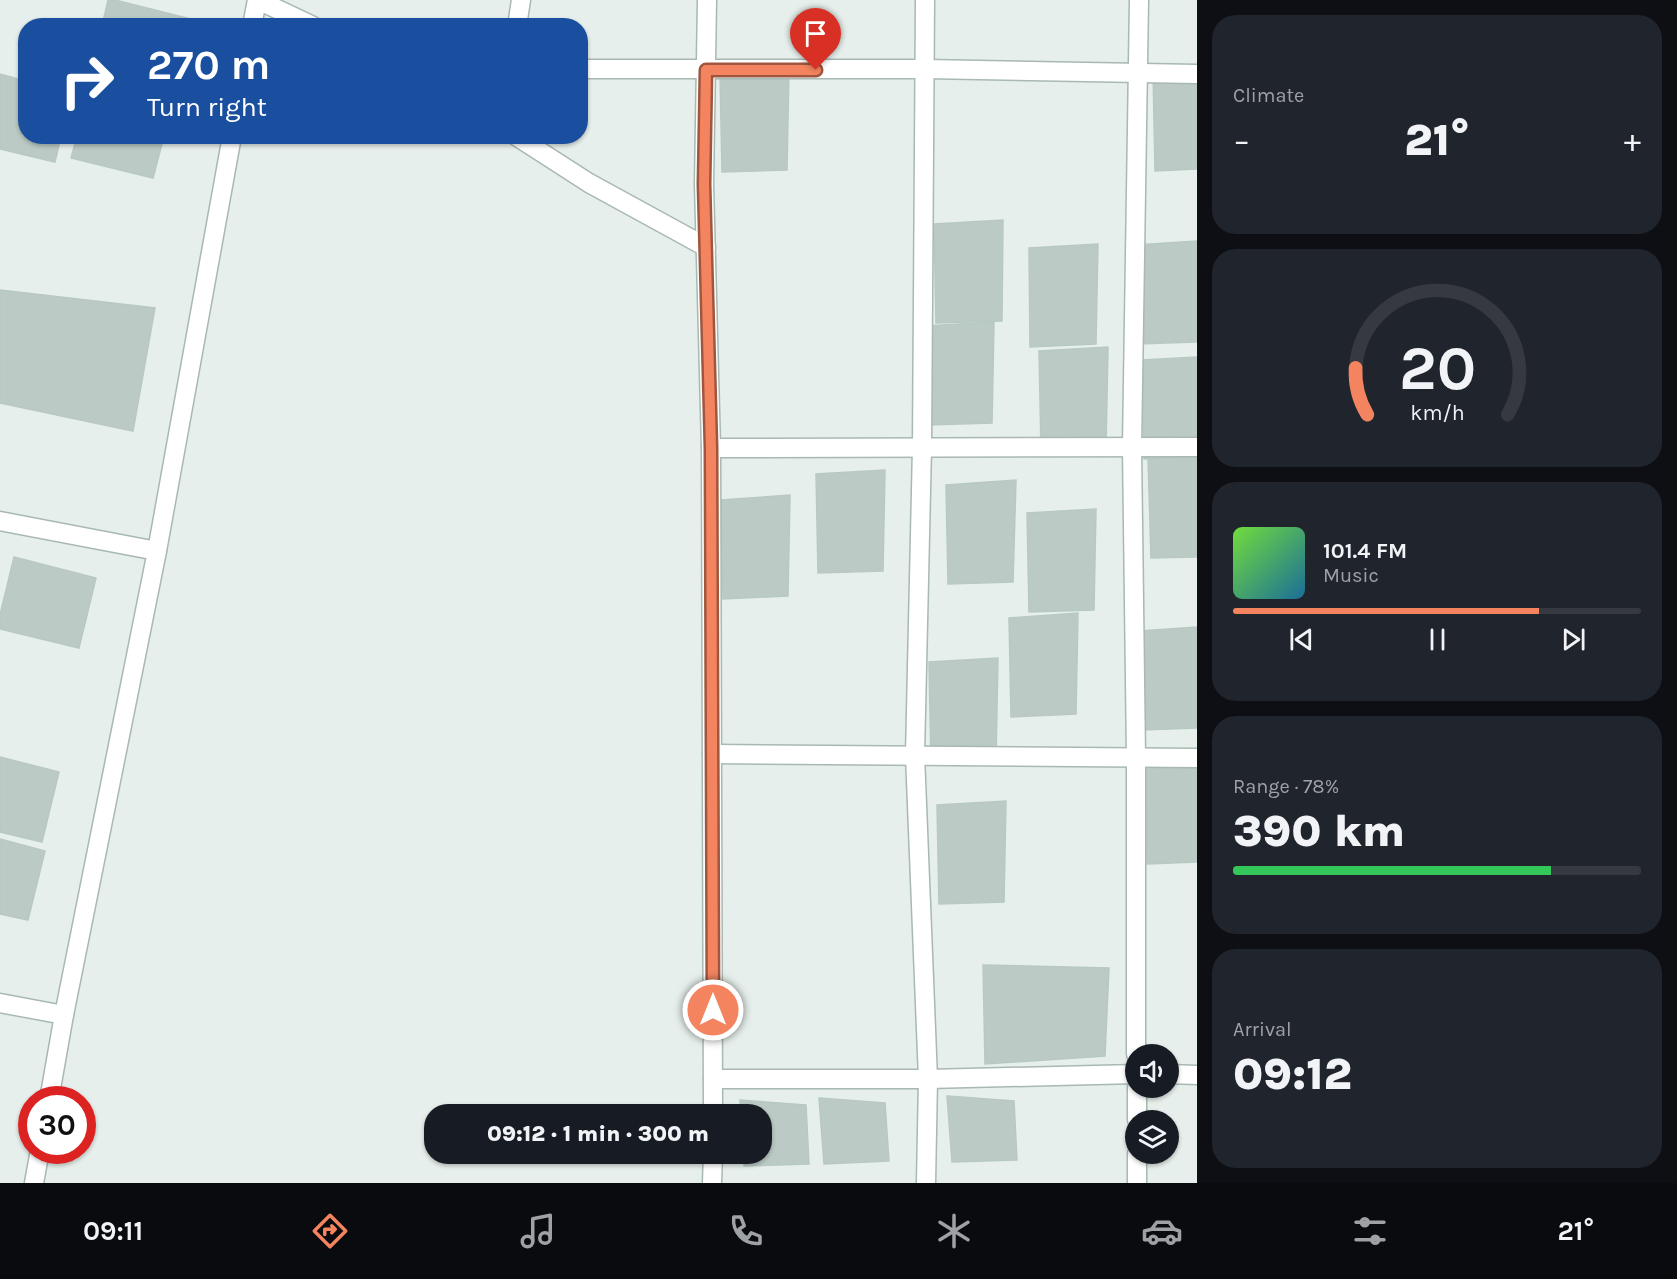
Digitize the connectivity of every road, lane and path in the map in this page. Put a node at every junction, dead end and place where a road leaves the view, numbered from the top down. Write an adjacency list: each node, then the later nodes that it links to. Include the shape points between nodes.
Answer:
1 (257, 0): 7 (street); 8 (street)
2 (303, 0): 9 (street)
3 (521, 0): 10 (street)
4 (706, 0): 13 (street)
5 (925, 0): 12 (street)
6 (1139, 0): 14 (street)
7 (254, 18)
8 (299, 18)
9 (307, 18)
10 (518, 18)
11 (588, 69): 13 (street)
12 (926, 69): 13 (street); 14 (street); 19 (street)
13 (706, 70): 18 (street)
14 (1138, 74): 15 (street); 20 (street)
15 (1197, 74)
16 (231, 144): 24 (street)
17 (528, 144): 18 (street, via 589,183)
18 (706, 247): 22 (street)
19 (922, 447): 20 (street); 22 (street); 26 (street)
20 (1132, 447): 21 (street); 27 (street)
21 (1197, 447)
22 (711, 448): 25 (street)
23 (0, 521): 24 (street)
24 (158, 551): 30 (street)
25 (712, 754): 26 (street); 35 (street)
26 (915, 755): 27 (street); 36 (street)
27 (1136, 757): 28 (street); 31 (street)
28 (1197, 758)
29 (0, 1003): 30 (street)
30 (64, 1015): 37 (street)
31 (1137, 1044)
32 (1125, 1074): 36 (street)
33 (1179, 1074): 34 (street)
34 (1197, 1075)
35 (713, 1079): 36 (street); 38 (street)
36 (928, 1079): 44 (street)
37 (51, 1086)
38 (713, 1104)
39 (37, 1164): 42 (street)
40 (713, 1164): 43 (street)
41 (1137, 1164): 45 (street)
42 (34, 1183)
43 (712, 1183)
44 (926, 1183)
45 (1137, 1183)

